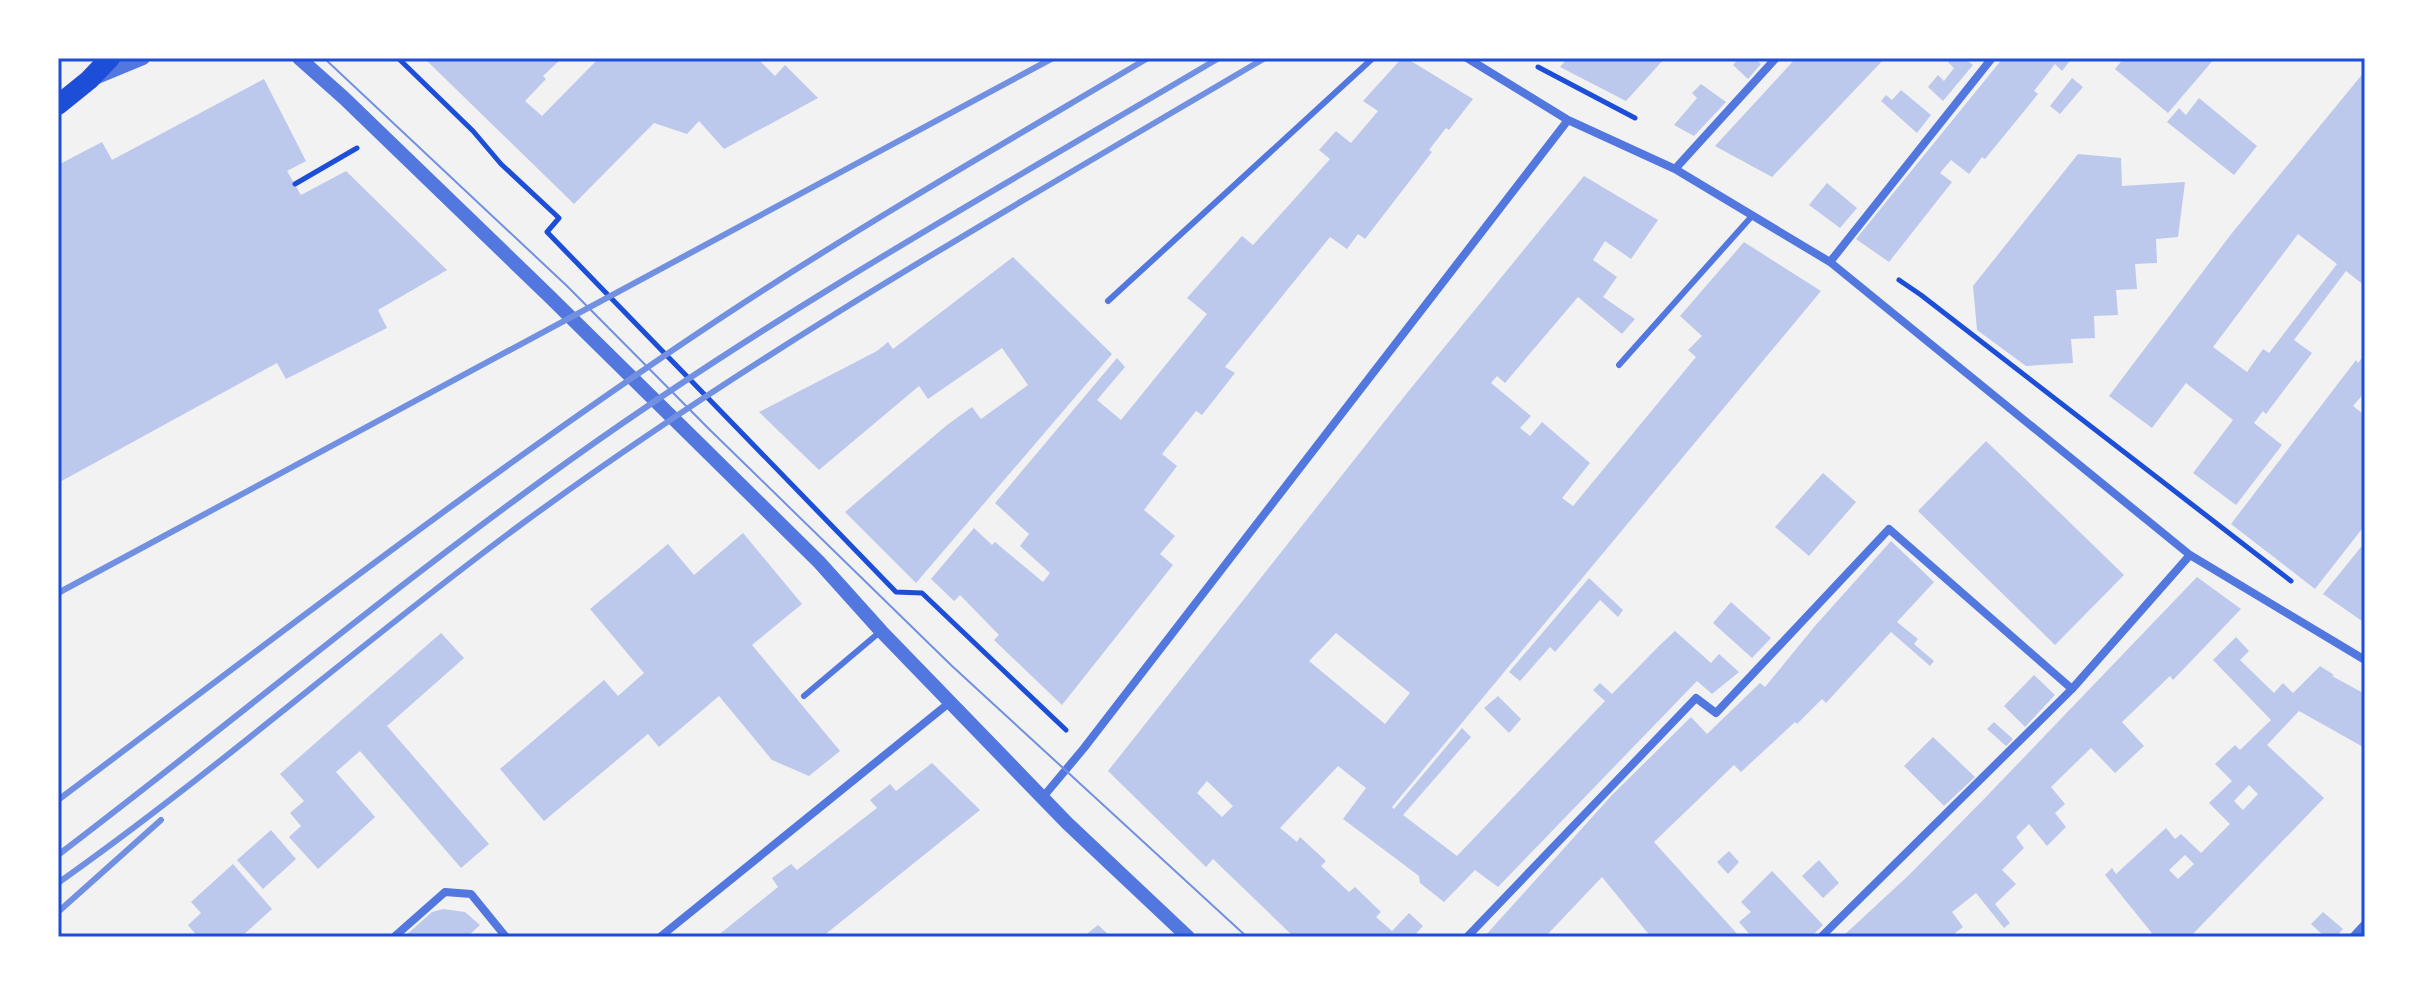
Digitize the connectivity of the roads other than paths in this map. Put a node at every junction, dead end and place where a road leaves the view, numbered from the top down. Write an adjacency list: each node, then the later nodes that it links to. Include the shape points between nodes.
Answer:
1 (110, 58): 8 (main road)
2 (143, 58): 8 (street)
3 (299, 58): 17 (street, via 549,296 819,562)
4 (1373, 58): 14 (lane)
5 (1467, 58): 10 (street)
6 (1776, 58): 11 (street)
7 (1992, 58): 13 (street)
8 (89, 80): 9 (main road)
9 (58, 105)
10 (1568, 120): 11 (street); 22 (street)
11 (1675, 169): 12 (street)
12 (1752, 216): 13 (street); 15 (lane)
13 (1830, 262): 16 (street)
14 (1108, 301)
15 (1619, 365)
16 (2190, 555): 18 (street); 19 (street)
17 (881, 631): 20 (lane); 21 (street)
18 (2365, 660)
19 (2072, 689): 28 (street, via 1889,529 1716,713 1696,698); 29 (street)
20 (804, 696)
21 (949, 703): 22 (street); 26 (street)
22 (1043, 797): 27 (street)
23 (2365, 924): 30 (street)
24 (394, 937): 25 (street, via 445,892 471,894)
25 (506, 937)
26 (660, 937)
27 (1188, 937)
28 (1467, 937)
29 (1821, 937)
30 (2353, 937)

